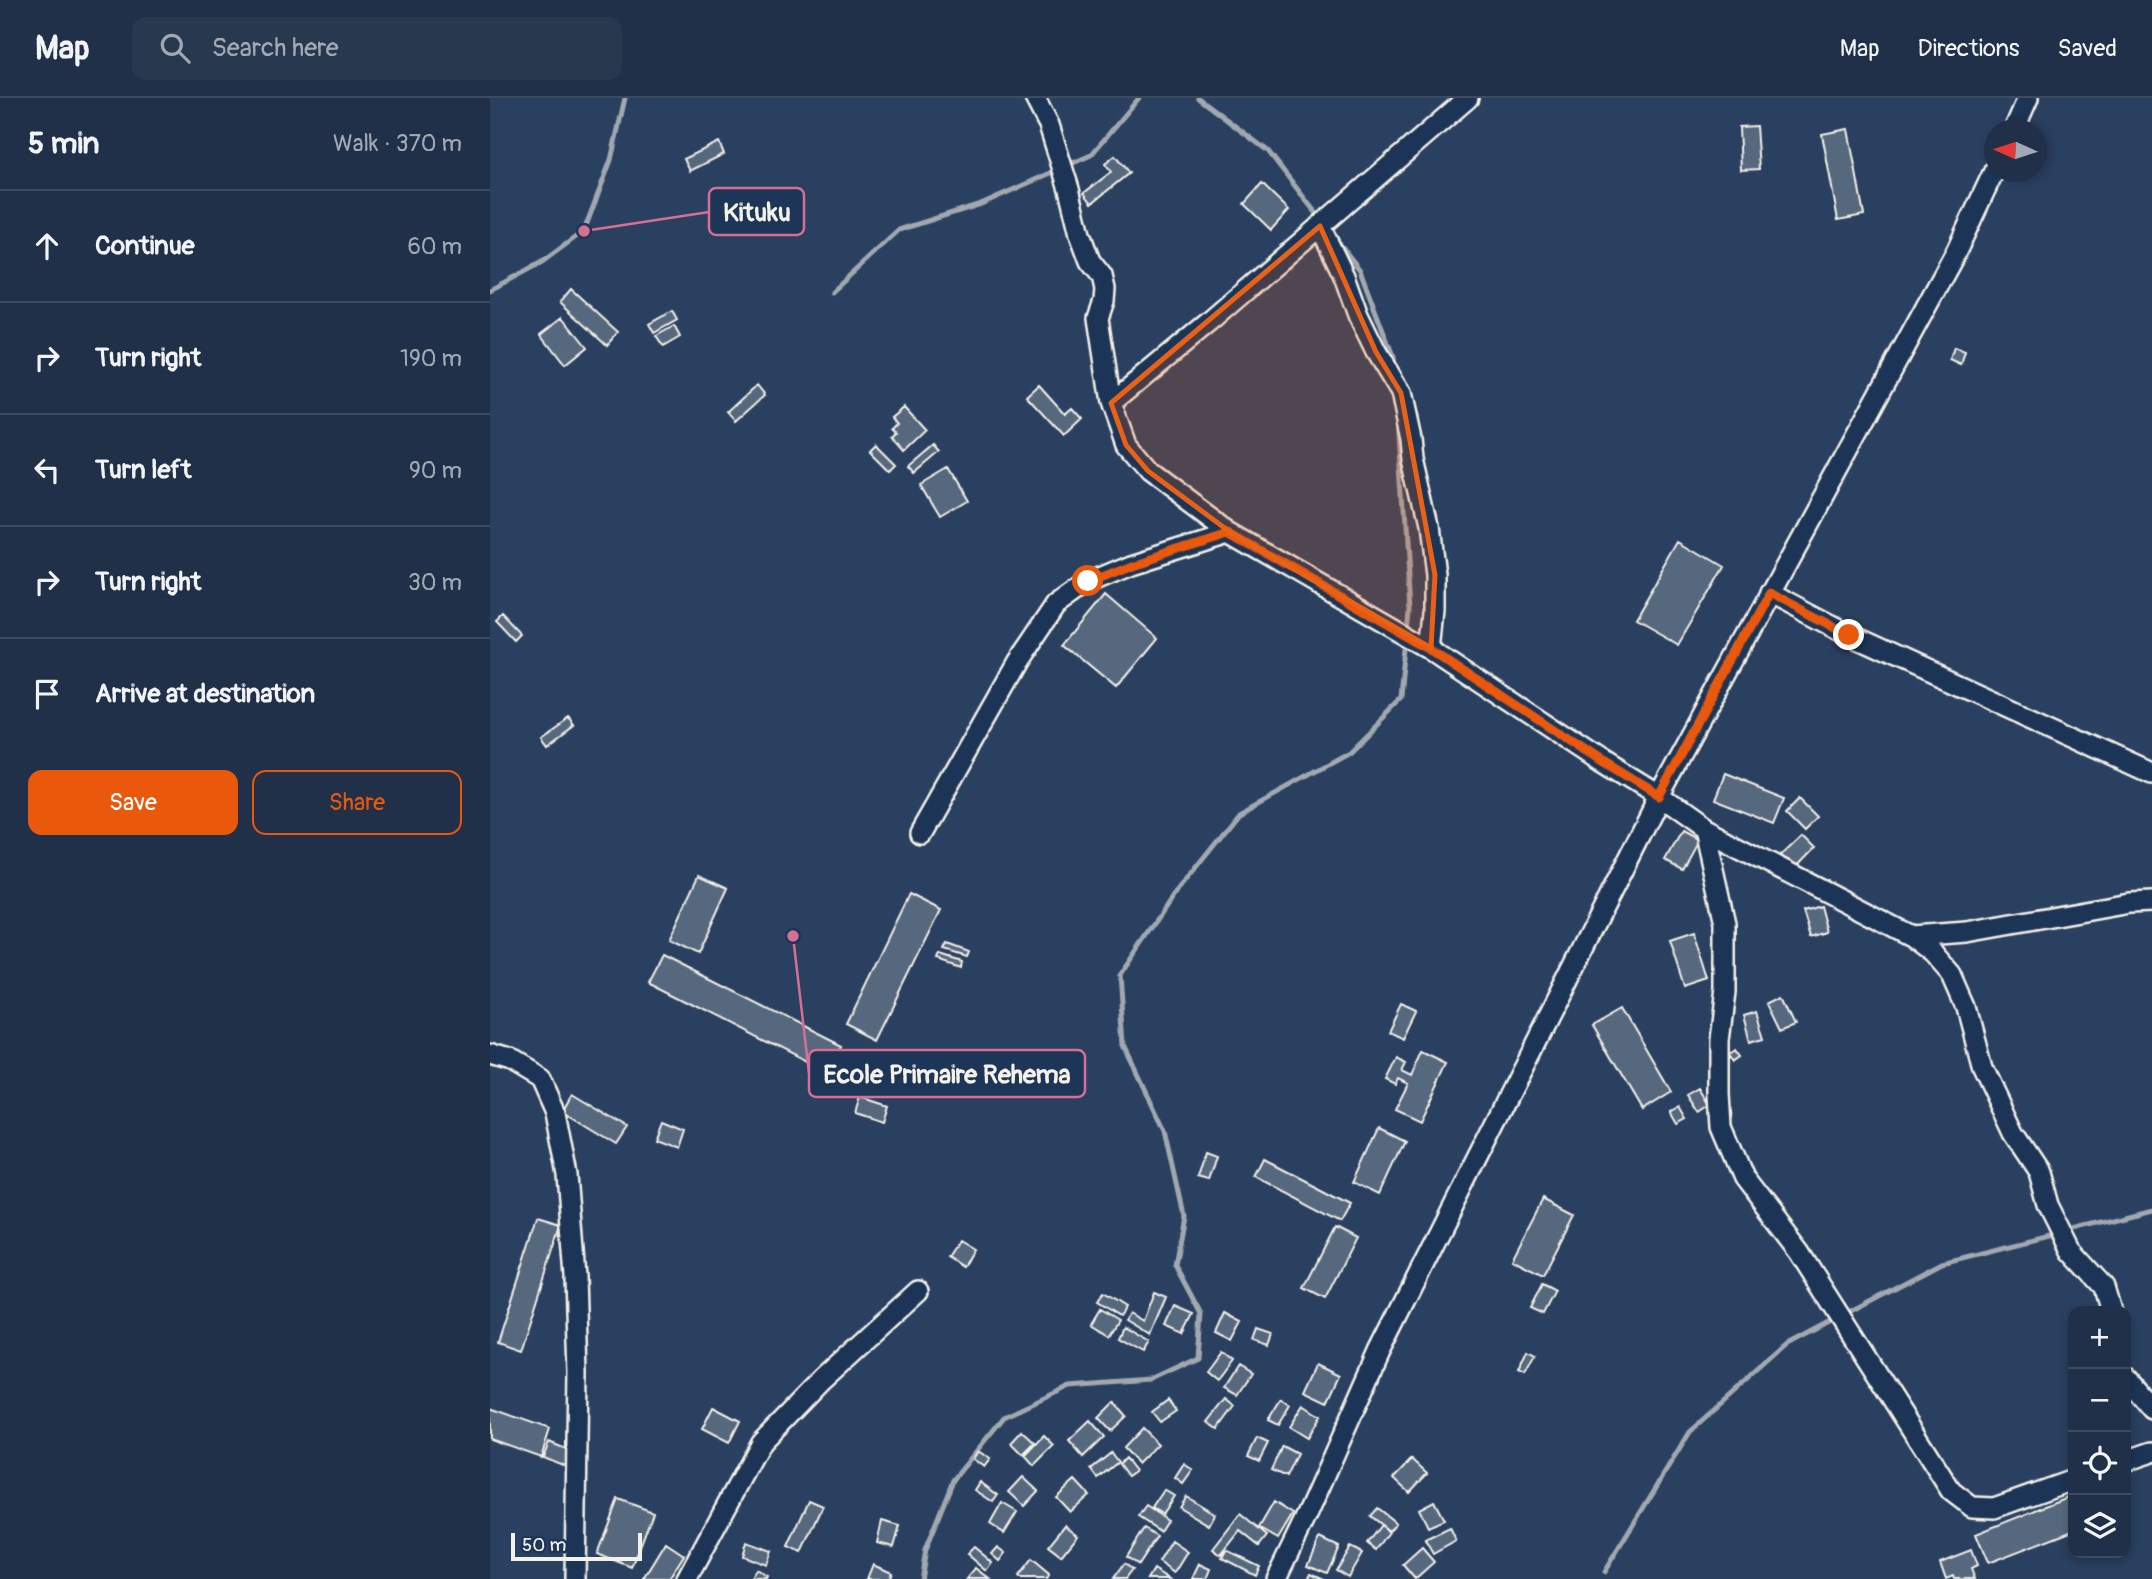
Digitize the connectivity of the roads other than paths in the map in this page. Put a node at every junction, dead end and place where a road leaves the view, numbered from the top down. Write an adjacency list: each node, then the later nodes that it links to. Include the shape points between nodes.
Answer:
1 (1035, 98): 7 (street, via 1049,125 1090,261 1102,276 1104,302 1098,318)
2 (1468, 98): 6 (street)
3 (2028, 98): 4 (street)
4 (2019, 119)
5 (1989, 182): 9 (street, via 1956,252)
6 (1320, 226): 7 (street); 10 (street, via 1358,315 1401,393 1435,575)
7 (1111, 403): 8 (street, via 1126,445 1148,471)
8 (1230, 532): 10 (street); 14 (street, via 1088,581 1056,604 1017,662)
9 (1769, 593): 11 (street, via 1849,635); 12 (street)
10 (1431, 648): 12 (street)
11 (2152, 773)
12 (1659, 797): 13 (street); 27 (street, via 1380,1351)
13 (1704, 829): 16 (street); 24 (street, via 1725,923 1725,992 1719,1039 1721,1127 1743,1179 1799,1252 1951,1491 1972,1507 1994,1508)
14 (920, 833)
15 (2152, 902): 16 (street, via 1967,932)
16 (1912, 936): 19 (street, via 1952,975 1982,1068 2013,1133 2039,1172 2048,1205 2071,1251 2104,1287)
17 (490, 1055): 25 (street, via 540,1079 555,1113 567,1175 578,1373)
18 (918, 1291): 26 (street, via 761,1442)
19 (2110, 1306)
20 (2131, 1384): 21 (street)
21 (2152, 1409)
22 (2152, 1452): 23 (street)
23 (2131, 1459)
24 (2068, 1482)
25 (575, 1579)
26 (687, 1579)
27 (1276, 1579)

